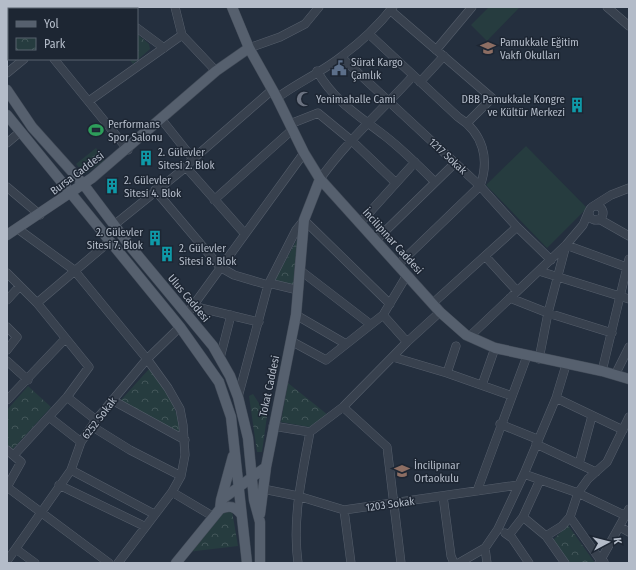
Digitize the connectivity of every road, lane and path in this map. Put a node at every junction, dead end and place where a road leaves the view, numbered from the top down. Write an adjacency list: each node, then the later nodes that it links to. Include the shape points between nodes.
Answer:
1 (175, 7): 10 (street)
2 (319, 7): 12 (street, via 305,24 280,37)
3 (607, 7): 7 (street)
4 (234, 8): 12 (main road, İncilipınar Caddesi)
5 (391, 9): 9 (street); 13 (street)
6 (467, 9): 13 (street)
7 (629, 26)
8 (138, 29): 11 (street)
9 (370, 34): 15 (street); 21 (street)
10 (182, 35): 11 (street); 18 (street)
11 (164, 48): 25 (street)
12 (249, 48): 18 (main road, Bursa Caddesi); 24 (main road, İncilipınar Caddesi)
13 (436, 50): 14 (street)
14 (444, 56): 22 (street); 30 (street, via 492,98)
15 (341, 57): 19 (street); 26 (street, 1217 Sokak)
16 (23, 60): 20 (street)
17 (55, 60): 25 (street)
18 (216, 71): 28 (main road, Bursa Caddesi)
19 (317, 72): 24 (street); 29 (street, via 327,89)
20 (7, 73)
21 (414, 76): 22 (street); 26 (street)
22 (420, 82): 30 (street)
23 (7, 90): 44 (main road, Ulus Caddesi, via 32,126)
24 (274, 94): 31 (main road, İncilipınar Caddesi); 37 (street)
25 (89, 101): 35 (street)
26 (390, 101): 29 (street); 39 (street, 1217 Sokak)
27 (7, 115): 32 (main road)
28 (162, 120): 35 (main road, Bursa Caddesi); 37 (street)
29 (367, 123): 33 (street); 38 (street)
30 (467, 123): 45 (street, via 483,146 486,161)
31 (291, 127): 33 (street, via 318,113); 36 (main road, İncilipınar Caddesi); 51 (street)
32 (20, 132): 34 (street); 49 (main road)
33 (352, 141): 41 (street); 43 (street)
34 (7, 143)
35 (128, 150): 44 (main road, Bursa Caddesi)
36 (304, 153): 41 (main road, İncilipınar Caddesi); 61 (street)
37 (193, 159): 40 (street)
38 (415, 162): 42 (street); 43 (street)
39 (455, 162): 42 (street); 45 (street, 1217 Sokak)
40 (186, 167): 48 (street); 51 (street)
41 (320, 179): 55 (main road, Tokat Caddesi); 56 (main road, İncilipınar Caddesi)
42 (435, 182): 65 (street)
43 (396, 183): 56 (street)
44 (84, 185): 49 (main road, Bursa Caddesi); 57 (main road, Ulus Caddesi)
45 (480, 186): 59 (street, 1217 Sokak); 70 (street)
46 (7, 187): 53 (street)
47 (629, 188): 50 (street)
48 (155, 190): 57 (street); 71 (street)
49 (71, 194): 53 (main road, Bursa Caddesi); 64 (main road)
50 (611, 195): 52 (street); 54 (street)
51 (214, 200): 61 (street)
52 (590, 210): 54 (street, via 589,216); 54 (street, via 598,206); 58 (street)
53 (40, 215): 60 (main road, Bursa Caddesi)
54 (599, 215): 58 (street); 63 (street, via 606,224)
55 (304, 220): 74 (main road, Tokat Caddesi); 79 (street, via 296,230); 89 (street)
56 (360, 223): 65 (main road, İncilipınar Caddesi)
57 (114, 225): 90 (main road, Ulus Caddesi)
58 (583, 225): 66 (street)
59 (517, 227): 67 (street); 69 (street, 1217 Sokak)
60 (18, 229): 62 (main road, Bursa Caddesi); 73 (street)
61 (245, 234): 71 (street)
62 (7, 236)
63 (629, 236)
64 (110, 241): 73 (street); 99 (main road)
65 (375, 241): 70 (main road, İncilipınar Caddesi)
66 (566, 245): 69 (street); 72 (street); 78 (street)
67 (485, 256): 82 (street); 88 (street)
68 (629, 259): 72 (street)
69 (551, 260): 75 (street)
70 (398, 265): 77 (main road, İncilipınar Caddesi)
71 (220, 268): 79 (street); 90 (street)
72 (628, 268): 83 (street)
73 (74, 270): 87 (street); 113 (street)
74 (301, 271): 81 (main road, Tokat Caddesi); 97 (street)
75 (539, 271): 78 (street); 82 (street)
76 (7, 273): 80 (street)
77 (407, 275): 88 (main road, İncilipınar Caddesi); 89 (street)
78 (557, 277): 83 (street); 92 (street)
79 (268, 285): 81 (street); 96 (street)
80 (19, 287): 86 (street); 87 (street)
81 (298, 290): 95 (main road, Tokat Caddesi)
82 (517, 291): 84 (street)
83 (619, 296): 85 (street); 100 (street)
84 (510, 298): 92 (street); 101 (street)
85 (629, 299)
86 (7, 300)
87 (37, 303): 102 (street)
88 (433, 303): 91 (main road, İncilipınar Caddesi)
89 (390, 304): 93 (street)
90 (189, 310): 94 (street); 112 (main road, Ulus Caddesi)
91 (440, 312): 101 (main road, İncilipınar Caddesi); 104 (street)
92 (548, 313): 100 (street); 114 (street)
93 (383, 314): 97 (street); 104 (street)
94 (232, 315): 96 (street); 112 (street)
95 (296, 315): 103 (main road, Tokat Caddesi); 105 (street)
96 (259, 322): 125 (street)
97 (370, 324): 105 (street)
98 (7, 327): 109 (street, via 17,337)
99 (180, 327): 113 (street, 6252 Sokak); 141 (main road, via 219,382 231,417)
100 (612, 333): 117 (street)
101 (469, 337): 108 (main road, İncilipınar Caddesi)
102 (65, 340): 120 (street); 124 (street, via 89,367)
103 (291, 341): 105 (street, via 326,360); 135 (main road, Tokat Caddesi)
104 (407, 342): 111 (street)
105 (346, 344)
106 (456, 346): 118 (street)
107 (629, 347): 119 (street)
108 (495, 348): 110 (main road, İncilipınar Caddesi); 122 (street)
109 (7, 350)
110 (527, 356): 114 (main road, İncilipınar Caddesi); 123 (street)
111 (392, 357): 118 (street); 129 (street)
112 (220, 358): 125 (main road, Ulus Caddesi)
113 (147, 359): 128 (street, 6252 Sokak); 138 (street, via 180,408)
114 (539, 359): 116 (main road, İncilipınar Caddesi)
115 (7, 361): 120 (street)
116 (566, 365): 117 (main road, İncilipınar Caddesi); 127 (street)
117 (602, 371): 119 (main road, İncilipınar Caddesi)
118 (447, 373): 122 (street)
119 (615, 375): 121 (main road, İncilipınar Caddesi)
120 (28, 380): 126 (street)
121 (629, 380)
122 (482, 385): 123 (street)
123 (512, 396): 134 (street)
124 (67, 397): 132 (street); 133 (street)
125 (238, 397): 142 (main road, Ulus Caddesi)
126 (8, 398)
127 (556, 398): 130 (street); 139 (street)
128 (112, 400): 133 (street, 6252 Sokak); 138 (street)
129 (344, 408): 137 (street); 163 (street, via 387,447)
130 (592, 416): 136 (street); 145 (street)
131 (629, 416): 136 (street)
132 (49, 417): 140 (street); 143 (street)
133 (95, 424): 140 (street, 6252 Sokak); 150 (street, via 130,450)
134 (500, 424): 139 (street); 158 (street)
135 (273, 426): 137 (street); 144 (main road, Tokat Caddesi)
136 (623, 430): 148 (street, via 607,462)
137 (310, 432): 161 (street)
138 (185, 440): 150 (street)
139 (536, 441): 145 (street); 149 (street)
140 (80, 442): 147 (street, 6252 Sokak)
141 (235, 449): 156 (main road); 164 (main road)
142 (249, 450): 144 (main road, via 256,462); 151 (main road, Ulus Caddesi)
143 (11, 453): 155 (street, via 21,462)
144 (268, 456): 146 (main road, Tokat Caddesi)
145 (579, 464): 148 (street)
146 (266, 467): 151 (main road); 157 (main road, Tokat Caddesi)
147 (71, 470): 153 (street, 6252 Sokak); 168 (street)
148 (596, 472): 160 (street)
149 (524, 474): 152 (street); 154 (street)
150 (181, 476): 159 (street)
151 (252, 479): 156 (main road); 172 (main road, Ulus Caddesi)
152 (540, 480): 160 (street); 170 (street)
153 (59, 485): 166 (street, 6252 Sokak); 173 (street)
154 (518, 485): 158 (street, 1203 Sokak); 175 (street)
155 (7, 487): 166 (street)
156 (239, 487): 164 (main road); 169 (main road)
157 (263, 489): 161 (street, 1203 Sokak); 172 (main road, Tokat Caddesi)
158 (477, 491): 162 (street, 1203 Sokak)
159 (172, 492): 164 (street); 168 (street)
160 (578, 494): 167 (street); 171 (street)
161 (298, 496): 165 (street, 1203 Sokak); 189 (street, via 295,543)
162 (443, 496): 163 (street, 1203 Sokak); 192 (street)
163 (393, 503): 165 (street, 1203 Sokak); 191 (street)
164 (218, 509): 169 (main road, via 230,506); 186 (main road)
165 (344, 510): 190 (street)
166 (41, 512): 180 (street, 6252 Sokak); 184 (street)
167 (628, 512): 174 (street)
168 (154, 514): 173 (street)
169 (241, 514): 187 (main road)
170 (523, 517): 177 (street); 178 (street)
171 (570, 517): 178 (street, via 562,526); 182 (street)
172 (260, 522): 188 (main road, Ulus Caddesi)
173 (144, 526): 185 (street)
174 (620, 527): 176 (street); 182 (street)
175 (498, 529): 177 (street); 179 (street)
176 (629, 532)
177 (509, 535): 195 (street)
178 (546, 536): 196 (street)
179 (485, 548): 193 (street); 194 (street)
180 (16, 549): 181 (street, 6252 Sokak); 183 (street)
181 (7, 561)
182 (602, 562)
183 (34, 563)
184 (108, 563)
185 (118, 563)
186 (176, 563)
187 (247, 563)
188 (260, 563)
189 (298, 563)
190 (351, 563)
191 (401, 563)
192 (454, 563)
193 (459, 563)
194 (487, 563)
195 (529, 563)
196 (565, 563)

